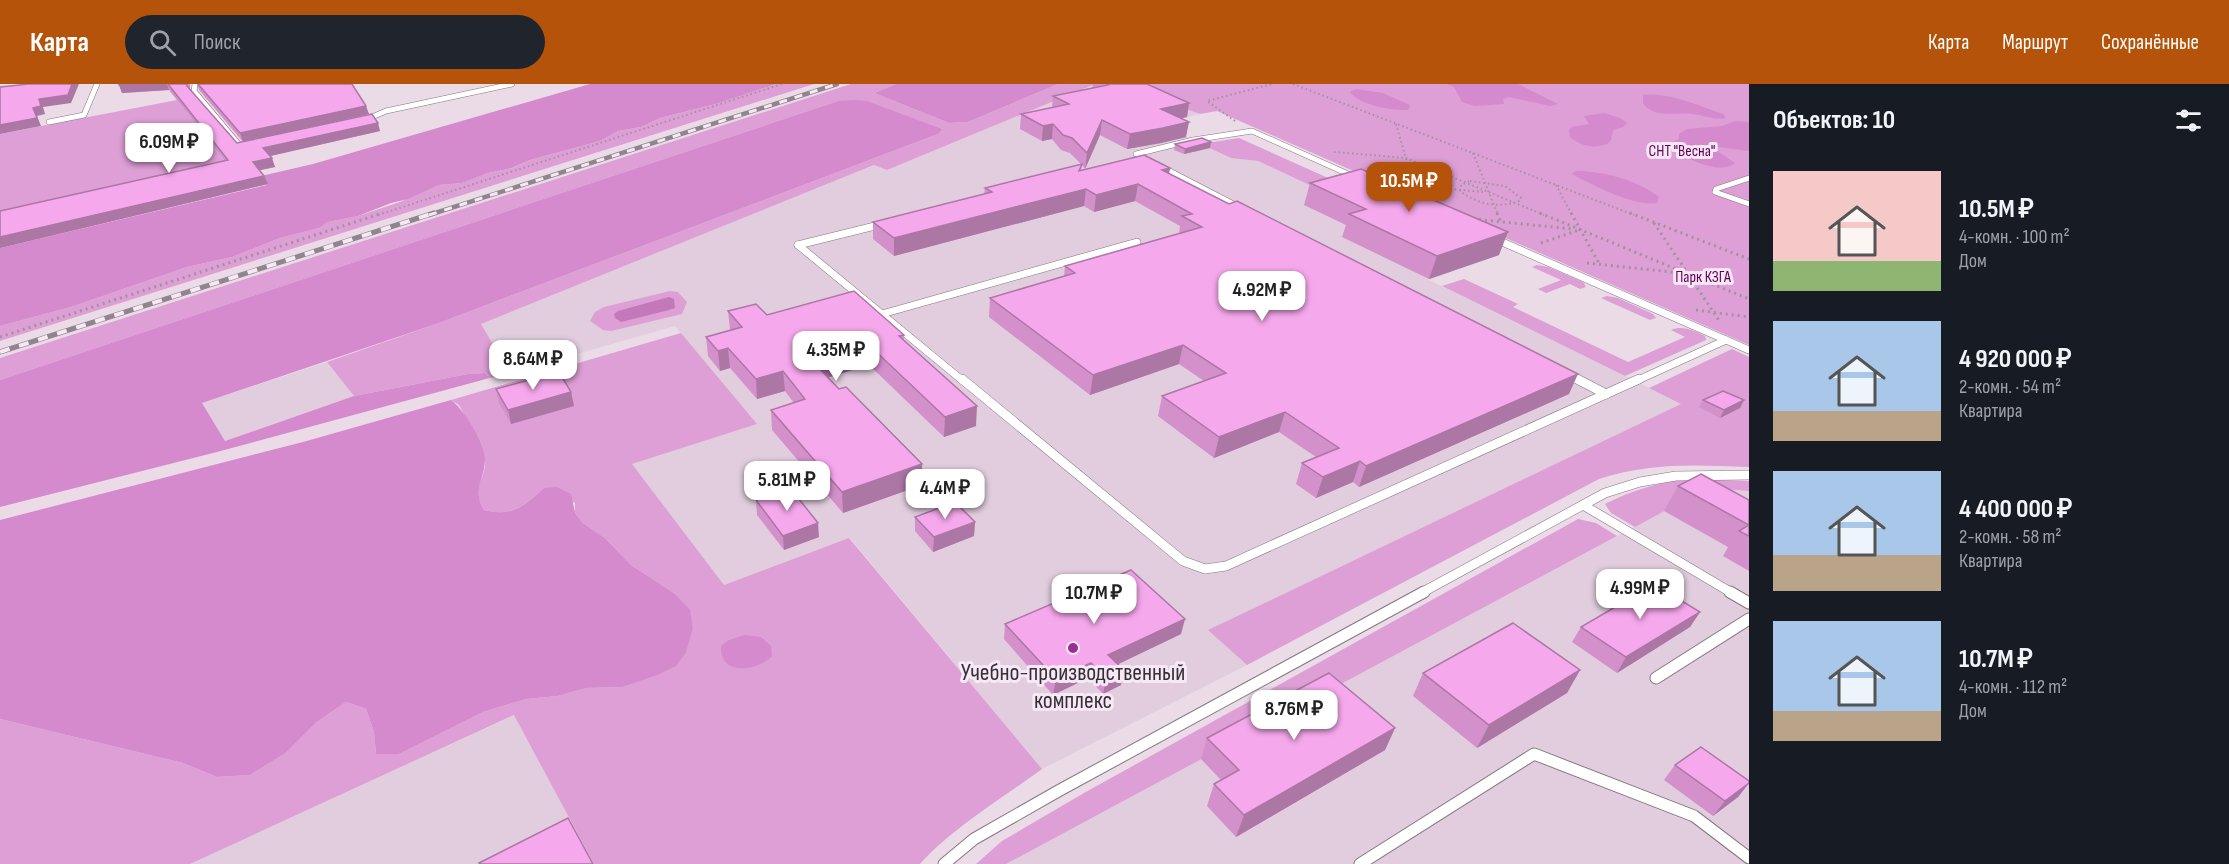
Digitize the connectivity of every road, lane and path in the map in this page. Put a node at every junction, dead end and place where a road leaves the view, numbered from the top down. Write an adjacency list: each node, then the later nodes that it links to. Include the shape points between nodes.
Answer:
1 (97, 84): 8 (lane, via 84,115)
2 (195, 84): 11 (lane, via 194,91 241,147)
3 (512, 84): 7 (lane, via 386,111)
4 (782, 84): 51 (path)
5 (1272, 84): 10 (path, via 1207,101)
6 (1293, 84): 9 (path)
7 (361, 121)
8 (49, 122)
9 (1396, 123): 13 (path); 14 (path)
10 (1251, 131): 15 (lane, via 1136,154 1146,159); 18 (lane)
11 (252, 144)
12 (1324, 151): 14 (path)
13 (1473, 153): 20 (path); 23 (path)
14 (1406, 158): 21 (path); 22 (path)
15 (1134, 162)
16 (1156, 164): 30 (lane)
17 (1749, 177): 29 (lane, via 1715,192)
18 (1360, 179)
19 (1388, 182): 22 (path)
20 (1485, 182): 21 (path); 25 (path); 27 (path, via 1516,191 1521,198)
21 (1465, 183): 24 (path); 25 (path)
22 (1413, 185): 24 (path); 26 (path)
23 (1556, 185): 34 (path); 36 (path)
24 (1459, 189): 25 (path); 28 (path, via 1468,197)
25 (1489, 192): 27 (path); 28 (path)
26 (1416, 195)
27 (1515, 203): 28 (path); 36 (path)
28 (1494, 204): 33 (path)
29 (1749, 204)
30 (1251, 213)
31 (1472, 219): 33 (path)
32 (891, 222): 48 (lane, via 798,245)
33 (1501, 222): 35 (path); 36 (path)
34 (1653, 222): 40 (path); 44 (path)
35 (1504, 228)
36 (1580, 230): 39 (path); 42 (path); 44 (path)
37 (1490, 236): 39 (lane)
38 (1137, 242): 48 (lane)
39 (1522, 250): 52 (lane)
40 (1749, 259)
41 (1579, 262): 42 (path)
42 (1599, 264): 43 (path); 44 (path)
43 (1602, 270)
44 (1688, 274): 45 (path); 47 (path)
45 (1749, 299)
46 (1691, 310): 47 (path)
47 (1713, 312): 49 (path); 50 (path)
48 (882, 314): 55 (lane, via 1183,561 1205,569 1226,566)
49 (1749, 317)
50 (1724, 328)
51 (0, 337)
52 (1726, 340): 53 (lane); 55 (lane)
53 (1749, 350)
54 (1554, 368): 55 (lane)
55 (1606, 394)
56 (1749, 475): 57 (lane, via 1665,476 1623,486)
57 (1583, 505): 58 (lane); 62 (lane, via 1066,786 974,839)
58 (1749, 603)
59 (1749, 619): 60 (lane)
60 (1656, 678)
61 (1749, 858): 63 (lane, via 1694,816 1534,754)
62 (944, 864)
63 (1360, 864)

